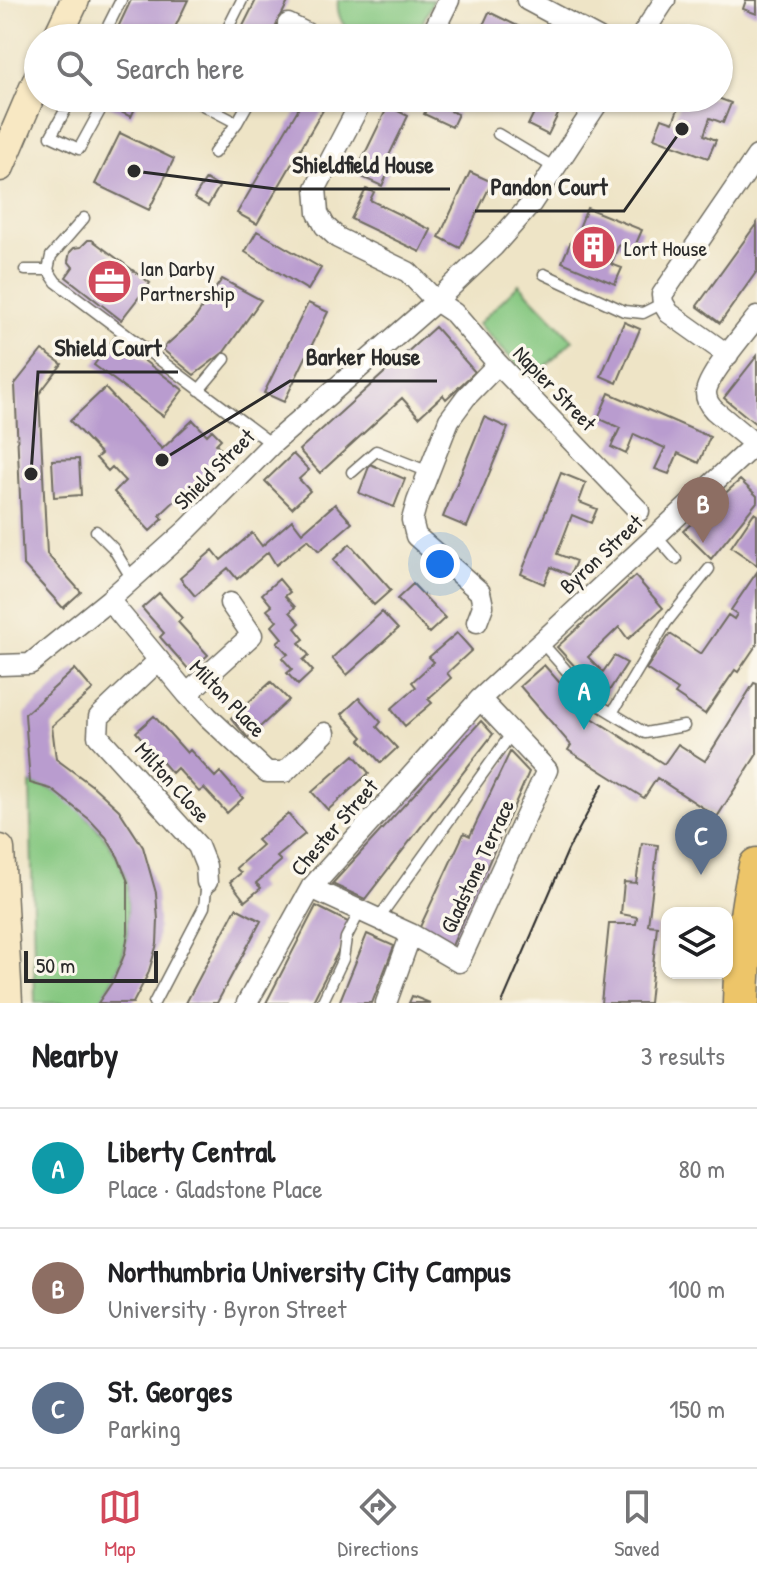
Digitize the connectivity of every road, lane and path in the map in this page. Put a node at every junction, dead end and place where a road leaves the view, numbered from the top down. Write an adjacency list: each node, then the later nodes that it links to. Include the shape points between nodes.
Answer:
1 (75, 0): 7 (main road)
2 (121, 0): 8 (lane)
3 (242, 0): 9 (lane)
4 (449, 0): 10 (street)
5 (527, 0): 11 (street)
6 (665, 0): 12 (street)
7 (64, 24)
8 (109, 24)
9 (230, 24)
10 (437, 24)
11 (572, 24)
12 (649, 24)
13 (24, 111): 24 (main road)
14 (64, 112): 15 (lane, via 51,136 79,149)
15 (99, 112)
16 (216, 112): 20 (lane)
17 (243, 112): 20 (lane)
18 (356, 112): 30 (street, Napier Street, via 316,188 318,213 338,238 408,272)
19 (592, 112): 25 (street, Shield Street)
20 (237, 123): 22 (lane)
21 (498, 134): 25 (lane)
22 (214, 153)
23 (757, 156): 31 (street, via 668,285)
24 (0, 167)
25 (555, 168): 30 (street, Shield Street, via 494,246)
26 (84, 218): 28 (lane, via 51,256)
27 (25, 270): 28 (lane)
28 (48, 270): 36 (lane, via 56,282)
29 (544, 274): 31 (lane, via 624,311 643,313)
30 (436, 301): 35 (street, Napier Street, via 454,313); 37 (street, Shield Street)
31 (663, 303): 33 (street, via 669,313)
32 (757, 317): 33 (street)
33 (728, 355): 38 (street, via 706,397)
34 (225, 359): 36 (lane)
35 (498, 364): 40 (street, via 449,420); 41 (street, Napier Street)
36 (199, 390): 37 (lane)
37 (272, 444): 46 (street, Shield Street)
38 (756, 445): 43 (street, Byron Street)
39 (352, 472): 40 (lane, via 376,451)
40 (429, 472): 49 (street, via 412,520 416,536 480,592 483,606)
41 (639, 511)
42 (96, 531): 46 (lane)
43 (656, 536): 44 (lane); 50 (street, Byron Street)
44 (676, 559)
45 (709, 569): 55 (lane, via 666,623)
46 (132, 579): 47 (street, Shield Street)
47 (109, 600): 51 (street, Milton Place); 52 (street, Shield Street, via 30,664)
48 (230, 603): 53 (street, via 252,635)
49 (477, 622)
50 (541, 642): 54 (street, Byron Street); 55 (lane, via 589,696)
51 (159, 660): 53 (street, Milton Place); 61 (street, Milton Close, via 99,717 98,736 198,846)
52 (0, 665)
53 (187, 694): 57 (street, Milton Place, via 267,772 285,772)
54 (480, 699): 58 (street); 62 (street, Chester Street)
55 (612, 713): 56 (lane, via 645,733)
56 (684, 726)
57 (325, 733)
58 (512, 733): 63 (lane); 64 (street, Gladstone Terrace, via 547,770 459,962)
59 (0, 849): 65 (main road)
60 (757, 866): 70 (highway)
61 (207, 882): 66 (lane, Milton Close, via 204,907)
62 (311, 888): 63 (street, Gladstone Terrace); 67 (street, Chester Street)
63 (369, 915): 64 (street, Gladstone Terrace); 68 (lane, via 346,938 343,959)
64 (411, 934): 69 (street)
65 (8, 1003)
66 (154, 1003)
67 (247, 1003)
68 (322, 1003)
69 (386, 1003)
70 (741, 1003)

